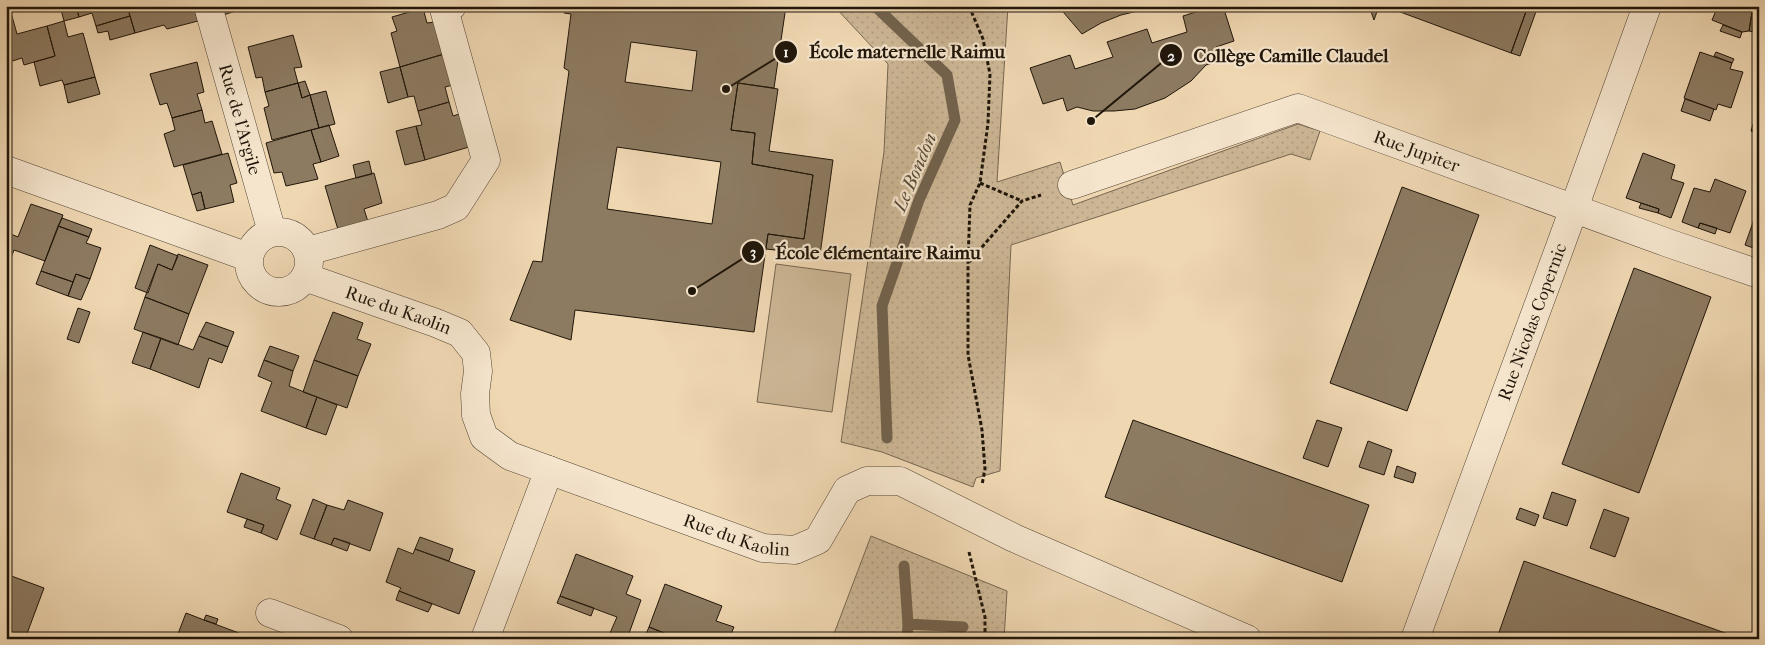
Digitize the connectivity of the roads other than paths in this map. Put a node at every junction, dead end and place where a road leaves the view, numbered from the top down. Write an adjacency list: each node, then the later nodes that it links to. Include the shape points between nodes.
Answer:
1 (208, 6): 7 (street, Rue de l'Argile)
2 (452, 6): 9 (street, via 444,9 486,160 456,207)
3 (1647, 6): 6 (street, Rue Nicolas Copernic)
4 (6, 170): 8 (street)
5 (1072, 185): 6 (street, Rue Jupiter, via 1298,108)
6 (1574, 208): 10 (street, Rue Jupiter); 16 (street, Rue Nicolas Copernic)
7 (272, 232): 8 (street, via 261,236 252,245); 9 (street, via 288,232 301,241)
8 (248, 257): 9 (street, via 250,272 258,285 272,292 288,291 301,283)
9 (307, 264): 11 (street, Rue du Kaolin, via 460,333 476,353 476,415 484,437 510,456)
10 (1759, 274)
11 (549, 470): 14 (street); 15 (street, Rue du Kaolin, via 763,548 795,550 818,540 847,490 867,482 900,482 976,520)
12 (270, 613): 13 (street)
13 (339, 639)
14 (485, 639)
15 (1247, 639)
16 (1415, 639)

